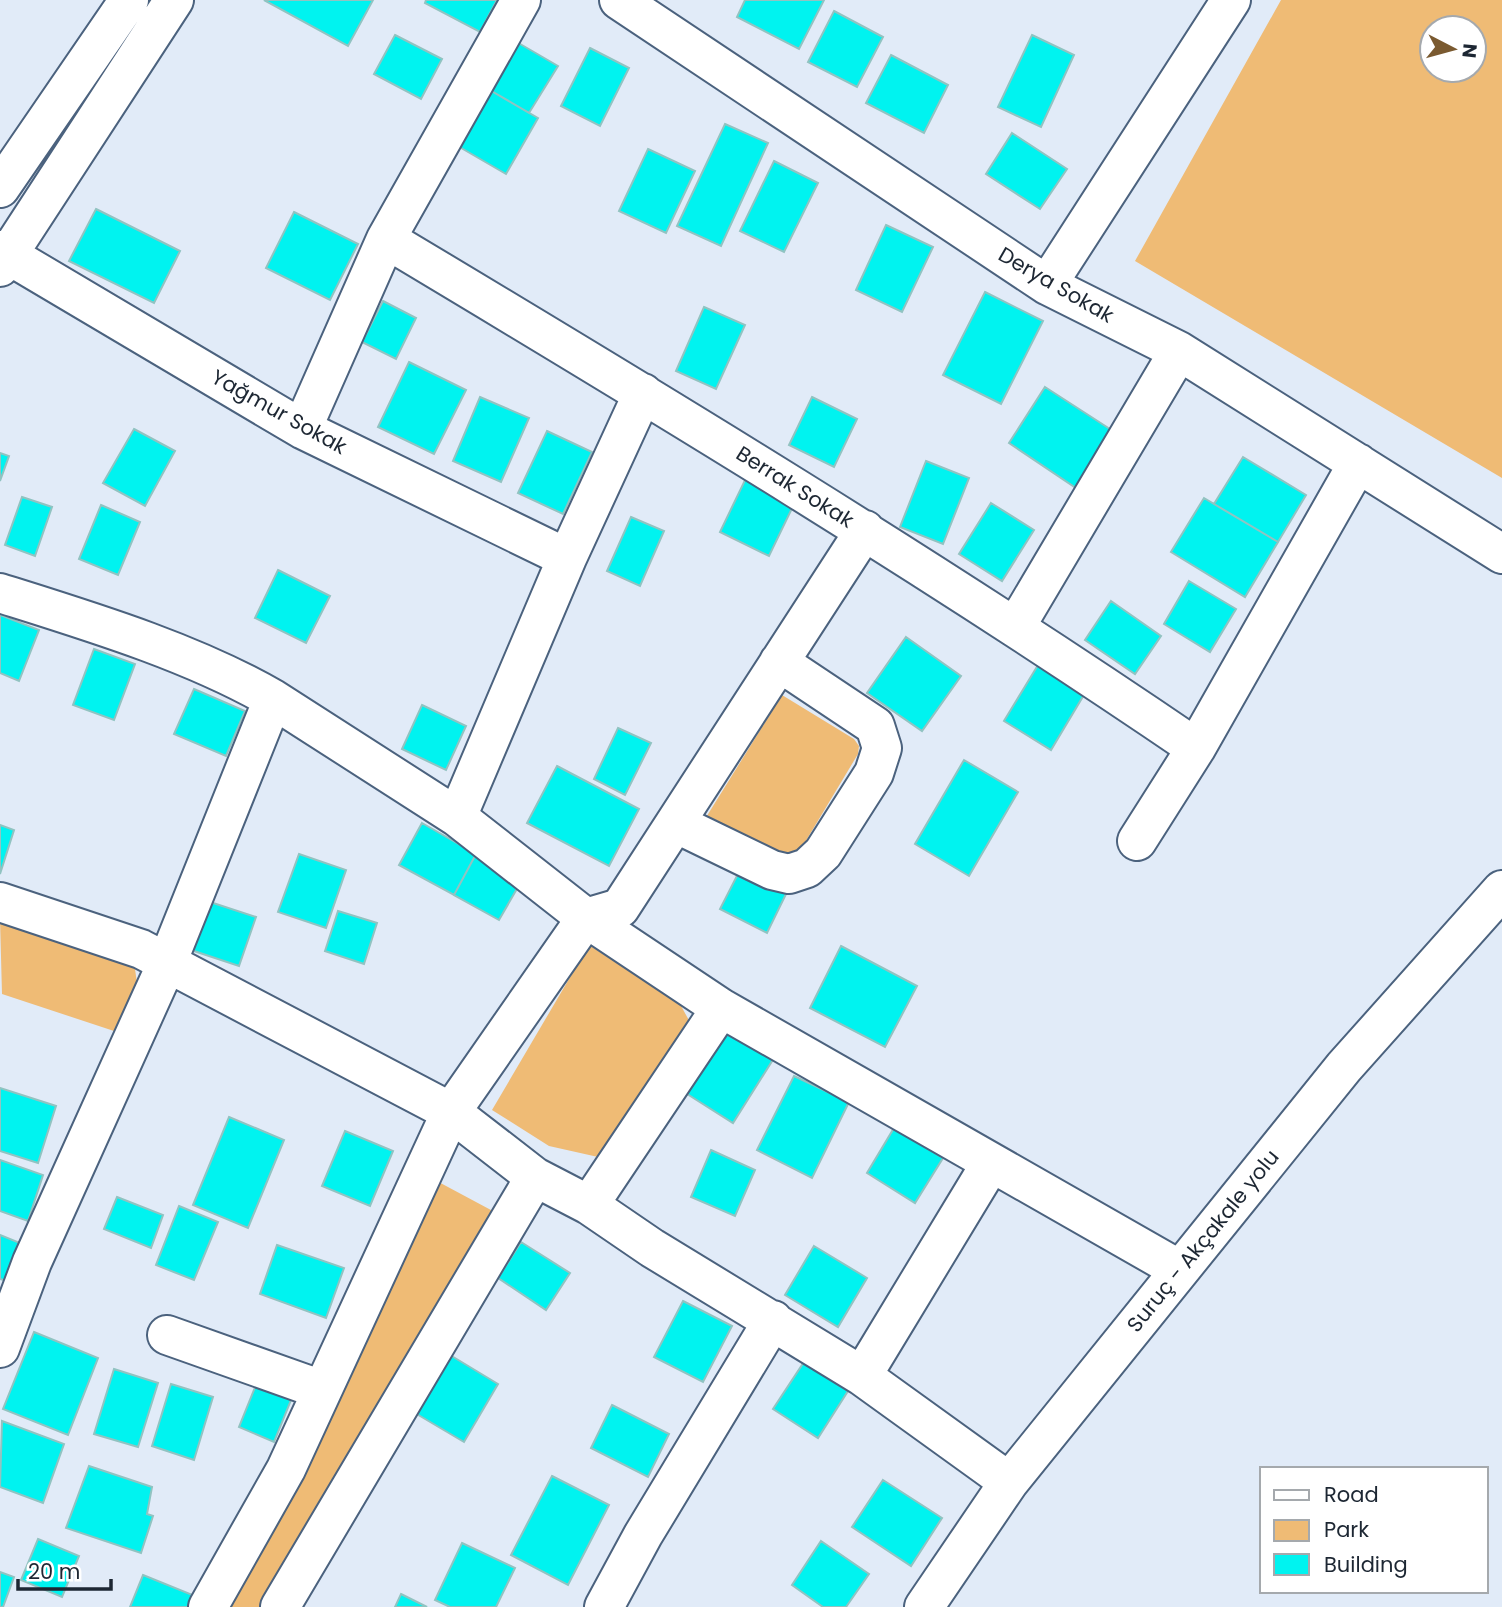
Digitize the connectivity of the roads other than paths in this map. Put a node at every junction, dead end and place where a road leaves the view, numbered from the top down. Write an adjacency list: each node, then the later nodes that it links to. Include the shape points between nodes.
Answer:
1 (129, 0): 6 (street)
2 (174, 0): 8 (street)
3 (521, 0): 7 (street)
4 (619, 0): 9 (street, Derya Sokak)
5 (1231, 0): 9 (street)
6 (0, 188)
7 (386, 239): 11 (street, Berrak Sokak); 12 (street)
8 (6, 243): 12 (street, Yağmur Sokak)
9 (1047, 285): 10 (street, Derya Sokak)
10 (1179, 351): 13 (street, Derya Sokak); 18 (street)
11 (643, 393): 14 (street, Berrak Sokak); 16 (street)
12 (302, 429): 16 (street, Yağmur Sokak)
13 (1358, 464): 15 (street, Derya Sokak); 21 (street)
14 (865, 530): 18 (street, Berrak Sokak); 19 (street)
15 (1502, 554)
16 (567, 558): 22 (street)
17 (0, 593): 20 (street, via 91,621 247,684)
18 (1016, 626): 21 (street, Berrak Sokak)
19 (779, 662): 23 (street); 23 (street, via 875,726 882,748 874,774 823,853 807,868 789,873 772,870)
20 (273, 699): 22 (street); 28 (street)
21 (1196, 748): 24 (street)
22 (457, 817): 27 (street)
23 (674, 823): 27 (street, via 620,908)
24 (1137, 841)
25 (1502, 890): 34 (street, Suruç - Akçakale yolu, via 1344,1067)
26 (0, 902): 28 (street, via 141,949)
27 (586, 918): 29 (street); 30 (street)
28 (167, 963): 30 (street); 37 (street, via 32,1262)
29 (721, 1008): 31 (street); 33 (street)
30 (451, 1112): 32 (street); 39 (street)
31 (991, 1163): 34 (street); 38 (street)
32 (535, 1177): 33 (street); 42 (street)
33 (589, 1205): 35 (street)
34 (1180, 1270): 40 (street, Suruç - Akçakale yolu)
35 (773, 1320): 38 (street); 43 (street)
36 (167, 1335): 39 (street)
37 (0, 1348)
38 (862, 1376): 40 (street)
39 (322, 1390): 41 (street, via 286,1469)
40 (1009, 1482): 44 (street, Suruç - Akçakale yolu)
41 (208, 1607)
42 (280, 1607)
43 (604, 1607)
44 (924, 1607)

